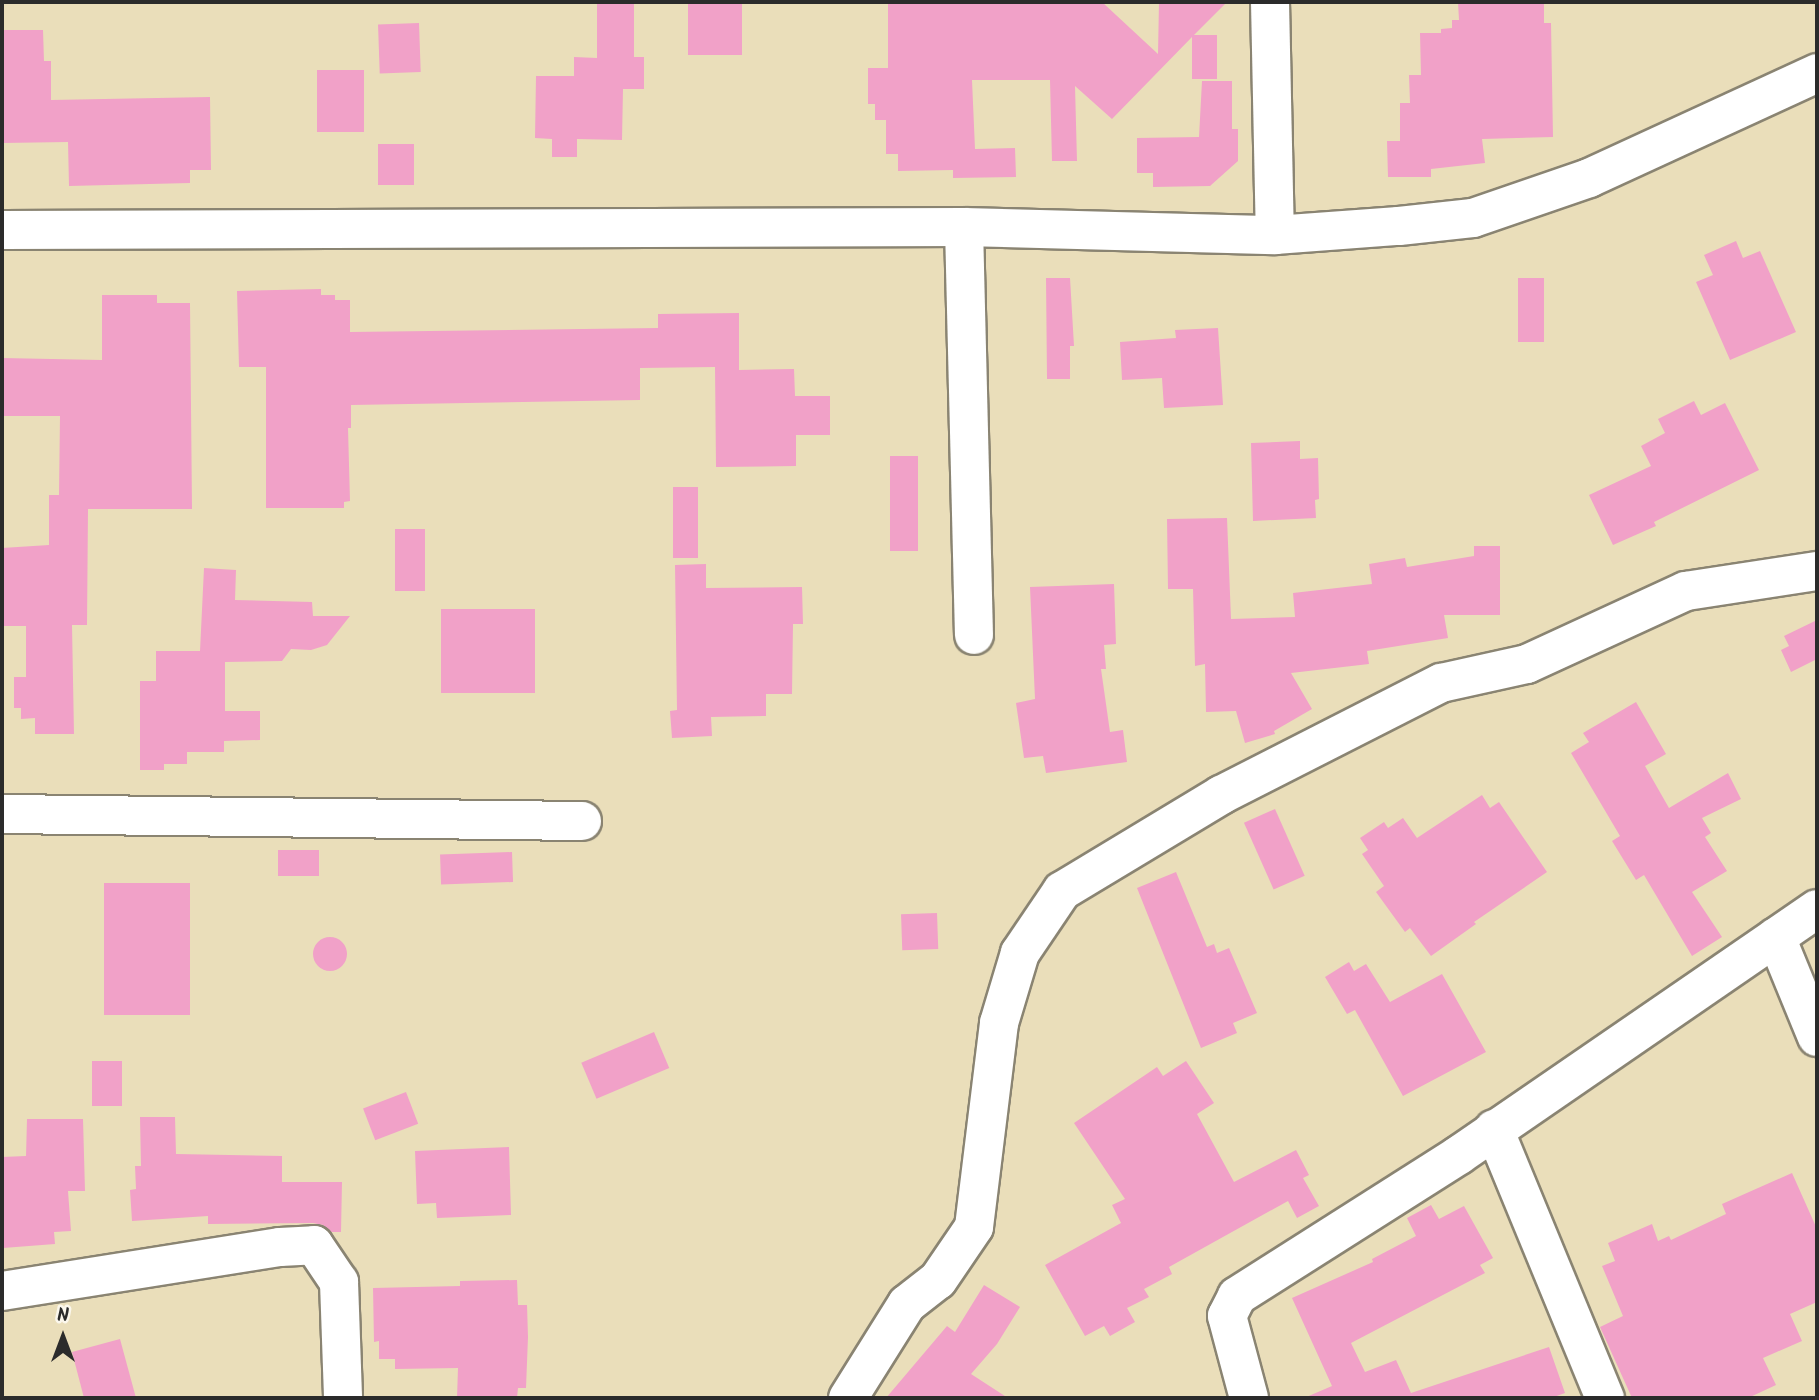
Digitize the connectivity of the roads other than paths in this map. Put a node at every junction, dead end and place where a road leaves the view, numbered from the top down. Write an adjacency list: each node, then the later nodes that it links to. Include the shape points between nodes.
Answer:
1 (1270, 2): 5 (street)
2 (1817, 73): 5 (street, via 1589,178 1473,218)
3 (964, 227): 4 (street); 5 (street); 7 (street)
4 (2, 230)
5 (1276, 235)
6 (1817, 571): 16 (street, via 1686,591 1527,664 1441,684 1221,796 1062,891 1020,953 999,1023 974,1227 938,1280 907,1304)
7 (974, 635)
8 (2, 814): 9 (street)
9 (582, 821)
10 (1817, 909): 11 (street)
11 (1776, 937): 12 (street); 13 (street)
12 (1817, 1037)
13 (1494, 1129): 17 (street, via 1237,1296 1227,1316); 18 (street)
14 (2, 1291): 15 (street, via 314,1245 339,1282)
15 (343, 1398)
16 (848, 1398)
17 (1249, 1398)
18 (1605, 1398)

